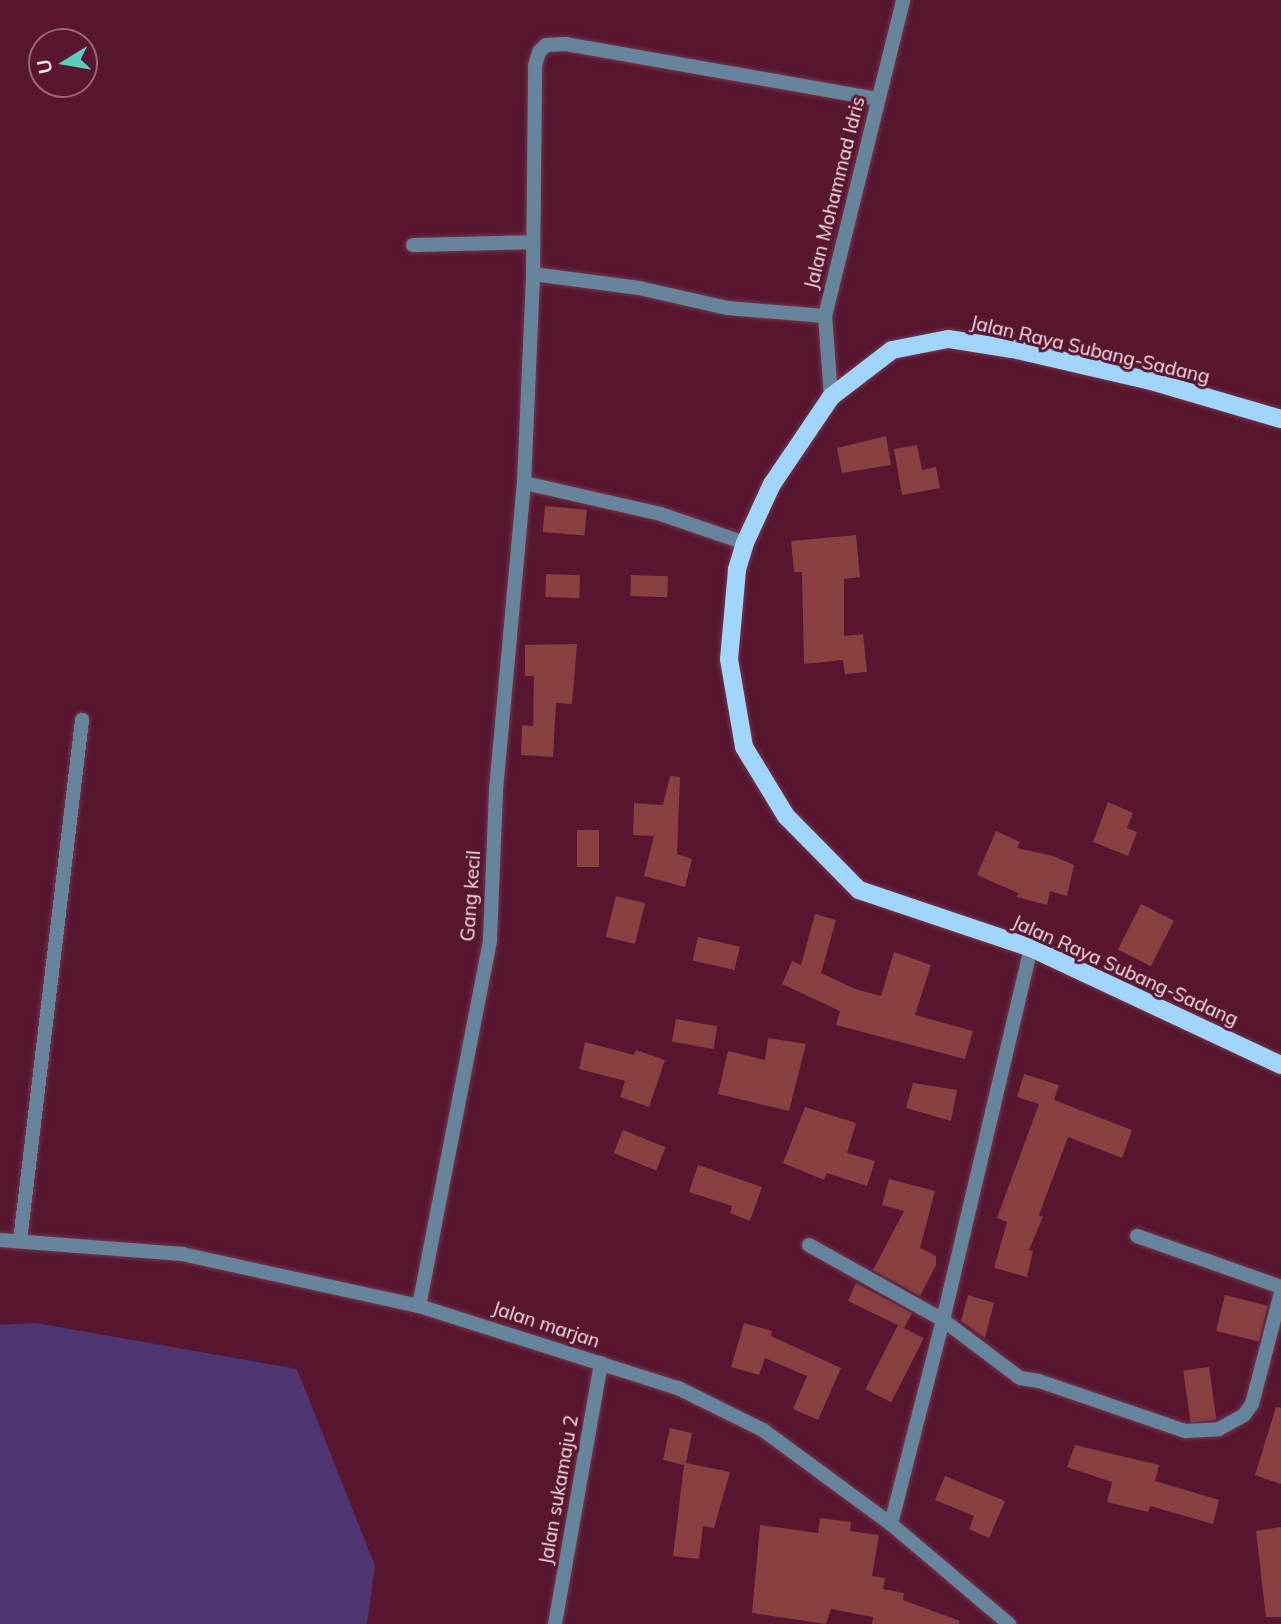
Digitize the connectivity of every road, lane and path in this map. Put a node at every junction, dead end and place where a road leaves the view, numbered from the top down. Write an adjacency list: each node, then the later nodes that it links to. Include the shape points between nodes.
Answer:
1 (903, 0): 2 (street, Jalan Mohammad Idris)
2 (877, 99): 3 (street, Gang kecil, via 566,44 546,46 535,66); 6 (street, Jalan Mohammad Idris)
3 (533, 242): 4 (street); 5 (street, Gang kecil)
4 (413, 244)
5 (533, 274): 6 (street, via 639,288 727,308); 9 (street, Gang kecil)
6 (825, 316): 7 (street, Jalan Mohammad Idris)
7 (831, 397): 8 (main road, Jalan Raya Subang-Sadang, via 892,350 948,339 1152,381); 10 (main road, Jalan Raya Subang-Sadang, via 772,484)
8 (1281, 419)
9 (524, 483): 10 (street, via 661,514); 20 (street, Gang kecil, via 496,790 489,940)
10 (745, 543): 12 (main road, Jalan Raya Subang-Sadang, via 737,570 729,659 744,747 786,816 859,890)
11 (82, 720): 16 (street)
12 (1031, 948): 13 (main road, Jalan Raya Subang-Sadang); 21 (street)
13 (1281, 1065)
14 (1137, 1236): 18 (street)
15 (0, 1240): 16 (street, Jalan marjan)
16 (20, 1241): 20 (street, Jalan marjan, via 182,1254)
17 (809, 1245): 21 (street)
18 (1281, 1287)
19 (1281, 1293): 21 (street, via 1252,1404 1234,1423 1203,1432 1185,1431 1020,1378)
20 (419, 1306): 22 (street, Jalan marjan)
21 (943, 1320): 23 (street)
22 (601, 1363): 23 (street, Jalan marjan, via 678,1388 763,1430); 24 (street, Jalan sukamaju 2)
23 (891, 1524): 25 (street, Jalan marjan)
24 (555, 1624)
25 (1009, 1624)

